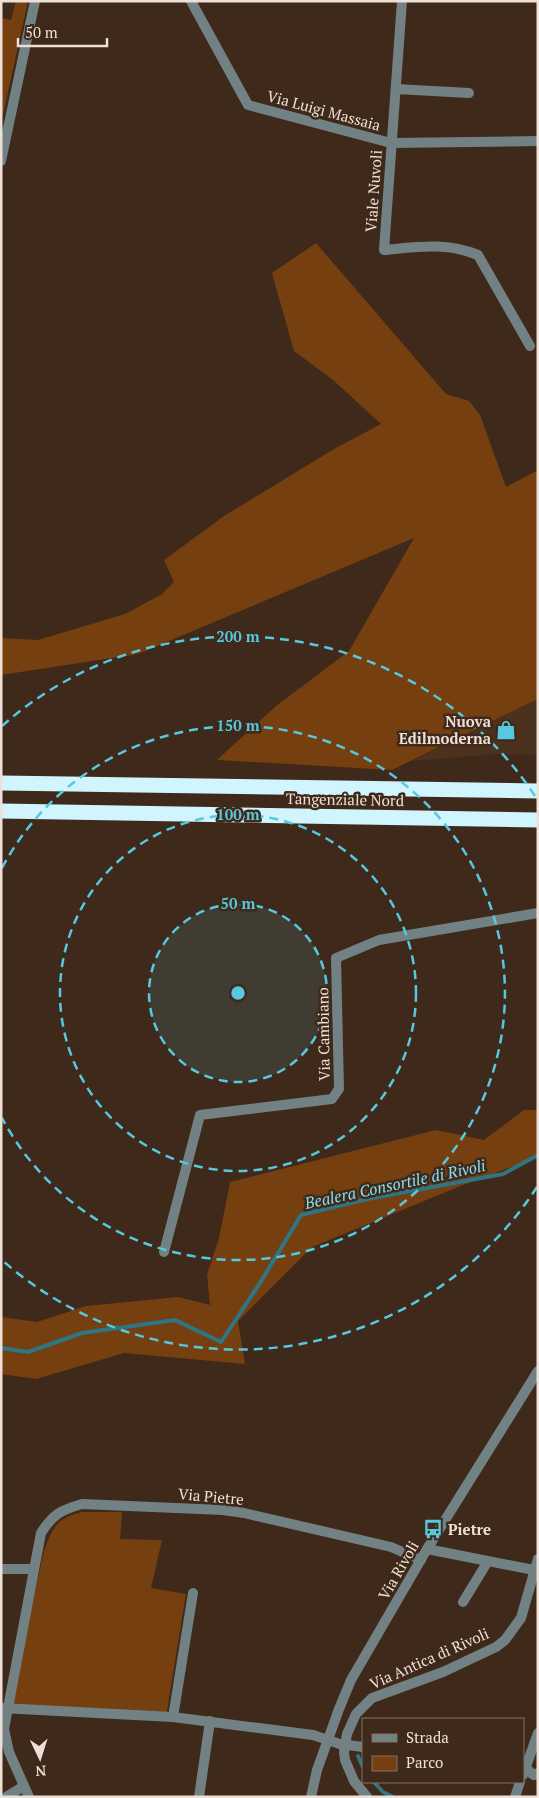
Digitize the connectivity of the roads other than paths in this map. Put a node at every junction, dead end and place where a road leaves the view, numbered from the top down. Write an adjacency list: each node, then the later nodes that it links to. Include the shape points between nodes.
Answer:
1 (35, 1): 8 (street)
2 (191, 1): 7 (street, Via Luigi Massaia, via 248,105)
3 (402, 1): 4 (street, Viale Nuvoli)
4 (396, 89): 5 (street); 7 (street, Viale Nuvoli)
5 (469, 93)
6 (538, 141): 7 (street, Viale Nuvoli)
7 (391, 143): 9 (street, Viale Nuvoli, via 384,250 437,246 463,249 478,255)
8 (1, 161)
9 (530, 346)
10 (1, 783): 11 (highway, Tangenziale Nord)
11 (538, 791)
12 (1, 811): 13 (highway, Tangenziale Nord)
13 (538, 820)
14 (538, 913): 15 (street, Via Cambiano, via 379,940 336,958 339,1089 332,1099 200,1115)
15 (164, 1252)
16 (538, 1371): 17 (street, Via Rivoli)
17 (427, 1549): 19 (street, Via Rivoli); 20 (street)
18 (538, 1559): 23 (street, Via Antica di Rivoli)
19 (420, 1560): 22 (street, Via Pietre, via 391,1548 244,1513 82,1504 63,1510 46,1524); 39 (street, Via Rivoli, via 346,1691 317,1770)
20 (488, 1561): 23 (street); 25 (street)
21 (1, 1569): 22 (street)
22 (33, 1569): 26 (street, Via Pietre)
23 (534, 1570): 30 (street, Via Antica di Rivoli, via 521,1618 505,1640 442,1672 372,1698 351,1724)
24 (193, 1593): 27 (street)
25 (464, 1602)
26 (5, 1709): 27 (street); 35 (street, Via Pietre, via 8,1752)
27 (173, 1718): 28 (street)
28 (210, 1721): 30 (street, bridge, via 313,1735); 38 (street)
29 (538, 1733): 32 (street)
30 (341, 1744): 31 (street); 40 (street, via 348,1770)
31 (362, 1746)
32 (524, 1769): 33 (street, via 534,1775)
33 (538, 1773)
34 (520, 1783): 41 (street)
35 (24, 1786): 36 (street); 37 (street, Via Pietre)
36 (6, 1797)
37 (29, 1797)
38 (199, 1797)
39 (311, 1797)
40 (367, 1797)
41 (515, 1797)

